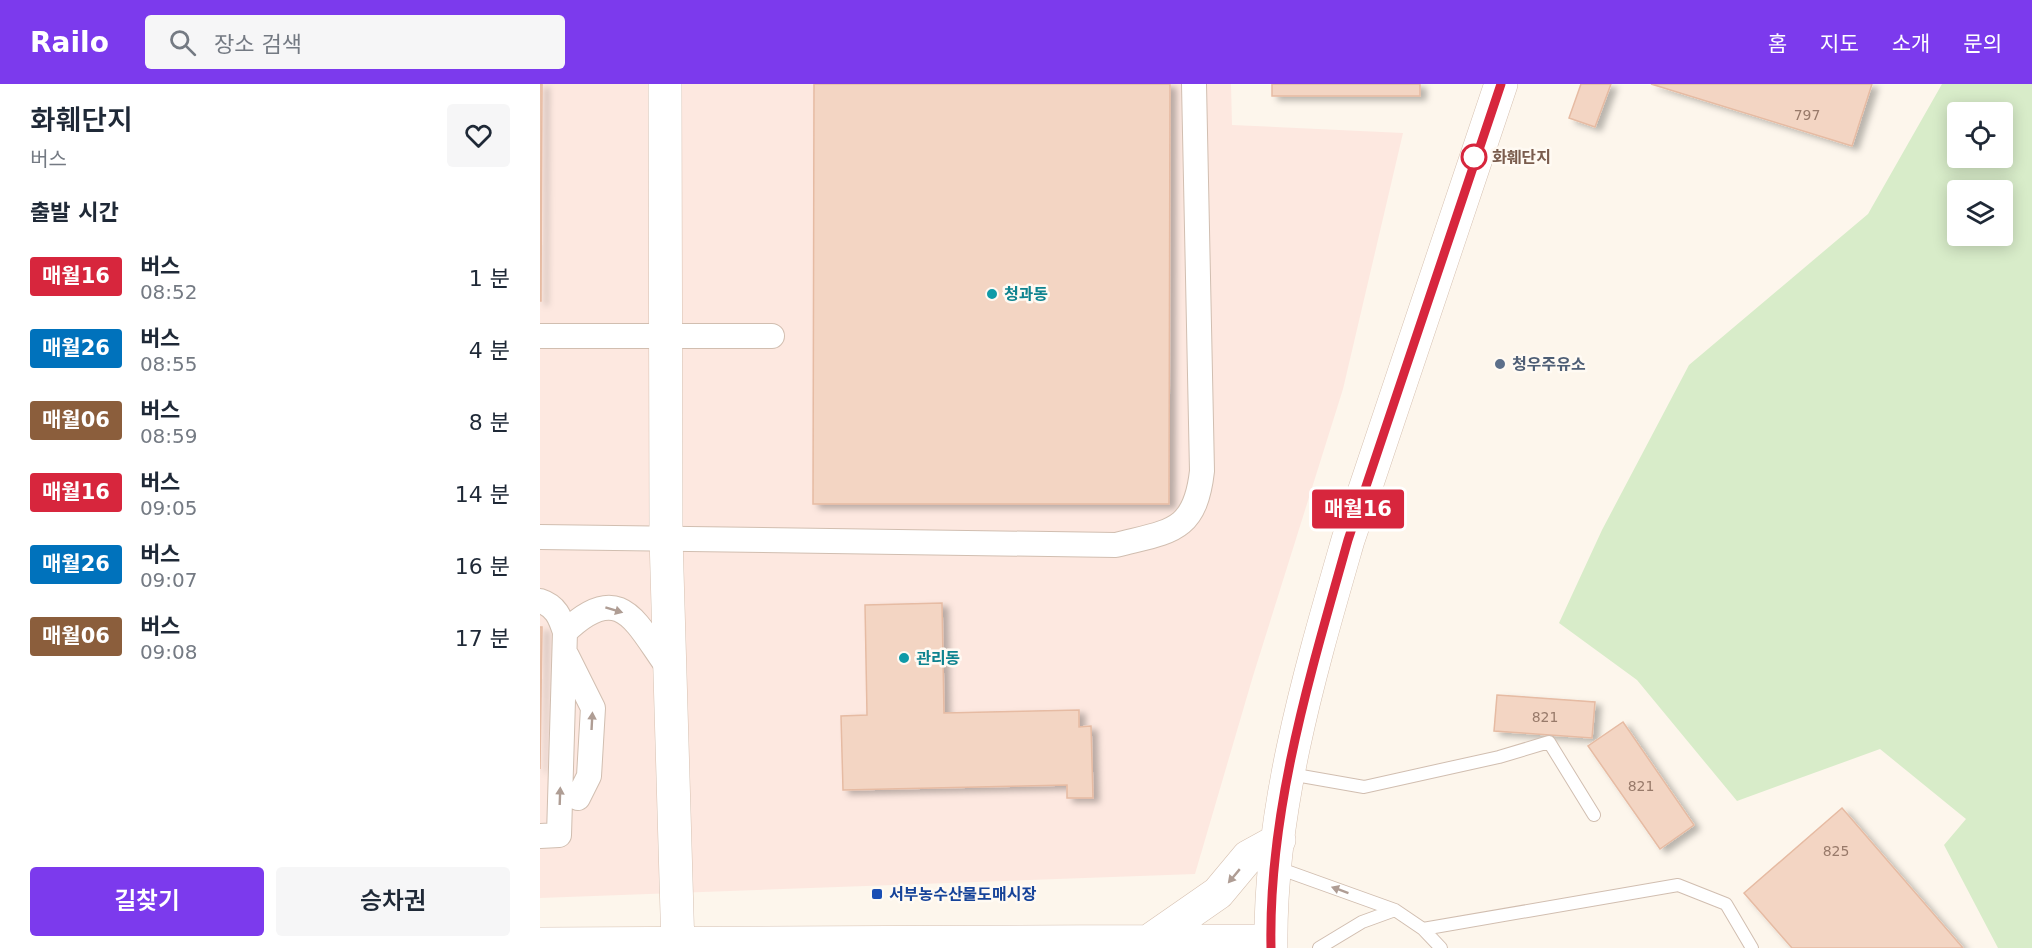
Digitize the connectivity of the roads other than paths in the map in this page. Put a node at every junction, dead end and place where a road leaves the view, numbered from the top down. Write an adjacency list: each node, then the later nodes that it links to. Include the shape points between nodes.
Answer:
1 (665, 84): 5 (street)
2 (1194, 84): 8 (street, via 1202,471 1199,497 1189,517 1170,531 1116,544)
3 (1501, 84): 12 (street, via 1348,540)
4 (540, 336): 5 (street)
5 (664, 336): 6 (street); 8 (street)
6 (772, 336)
7 (540, 537): 8 (street)
8 (666, 537): 11 (street)
9 (540, 601): 10 (street, via 555,609)
10 (565, 642): 11 (street, one-way to 11, via 585,613 601,606 621,611 637,620); 13 (street, one-way to 10, via 589,776 593,708); 15 (street, one-way to 10, via 559,835)
11 (670, 670): 22 (street)
12 (1288, 774): 14 (lane, via 1364,787 1549,742); 16 (street)
13 (578, 798)
14 (1594, 815)
15 (540, 836)
16 (1277, 854): 17 (lane, one-way to 16); 20 (street, one-way to 20, via 1248,857 1218,893); 21 (street)
17 (1395, 910): 18 (lane); 23 (lane, via 1362,922)
18 (1423, 929): 24 (lane); 25 (lane, via 1678,885 1726,904)
19 (540, 944): 22 (street)
20 (1153, 944): 21 (street); 22 (street)
21 (1271, 944)
22 (678, 946)
23 (1319, 948)
24 (1441, 948)
25 (1752, 948)

